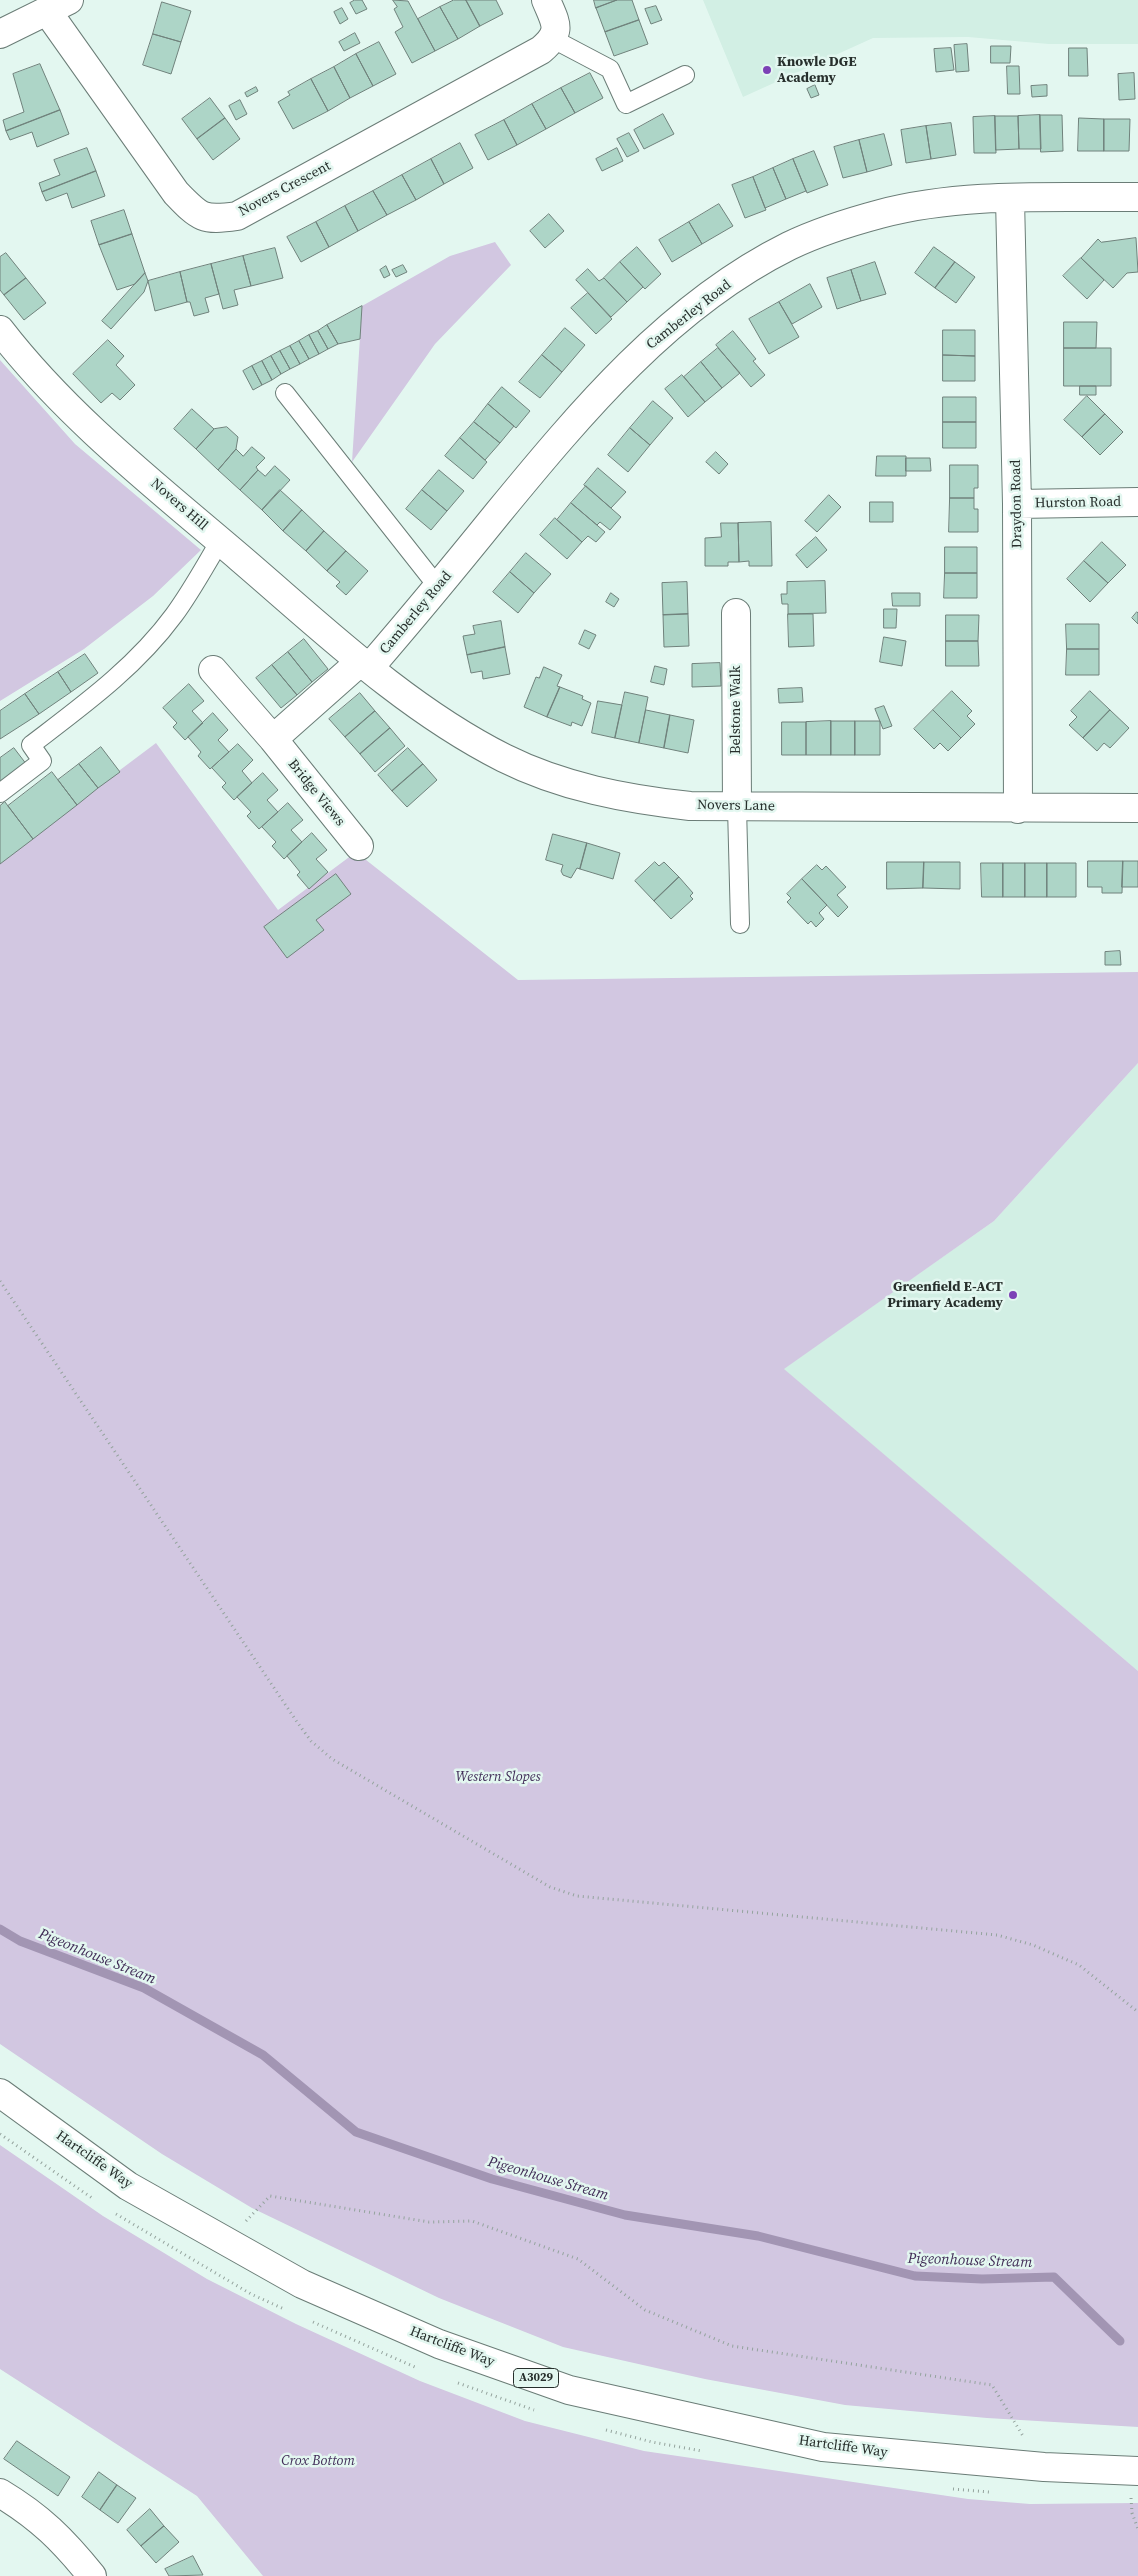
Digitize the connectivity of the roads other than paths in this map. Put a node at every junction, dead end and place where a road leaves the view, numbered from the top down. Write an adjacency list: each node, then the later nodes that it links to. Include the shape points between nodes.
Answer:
1 (546, 0): 4 (main road, via 556,31)
2 (58, 5): 3 (main road); 4 (main road, Novers Crescent, via 176,193 193,211 213,220 237,216 541,50)
3 (0, 34)
4 (553, 39): 5 (lane, via 610,70 626,104)
5 (685, 75)
6 (1138, 197): 7 (main road, Camberley Road)
7 (1010, 199): 11 (main road, Draydon Road); 13 (main road, Camberley Road, via 938,204 883,214 835,228 789,246 734,280 688,312 612,382 543,458)
8 (0, 330): 12 (main road, Novers Hill, via 19,355 96,432)
9 (285, 393): 13 (lane)
10 (1138, 502): 11 (main road, Hurston Road)
11 (1017, 504): 21 (main road, Draydon Road)
12 (220, 541): 15 (main road, Novers Hill); 18 (lane, via 174,615 151,642 103,691 31,745 42,761)
13 (438, 587): 15 (main road, Camberley Road)
14 (736, 613): 19 (main road, Belstone Walk)
15 (365, 665): 17 (main road); 19 (main road, Novers Lane, via 450,728 505,759 595,791 690,806)
16 (214, 670): 17 (main road, Bridge Views)
17 (273, 739): 22 (main road, Bridge Views)
18 (0, 793)
19 (737, 807): 21 (main road, Novers Lane); 23 (lane)
20 (1138, 808): 21 (main road, Novers Lane)
21 (1018, 809)
22 (359, 846)
23 (740, 924)
24 (0, 2093): 25 (main road, Hartcliffe Way / A3029, via 128,2186 302,2284 439,2344 569,2390 823,2447 1044,2467)
25 (1138, 2471)
26 (0, 2493): 27 (main road, via 31,2512 65,2543)
27 (92, 2576)

